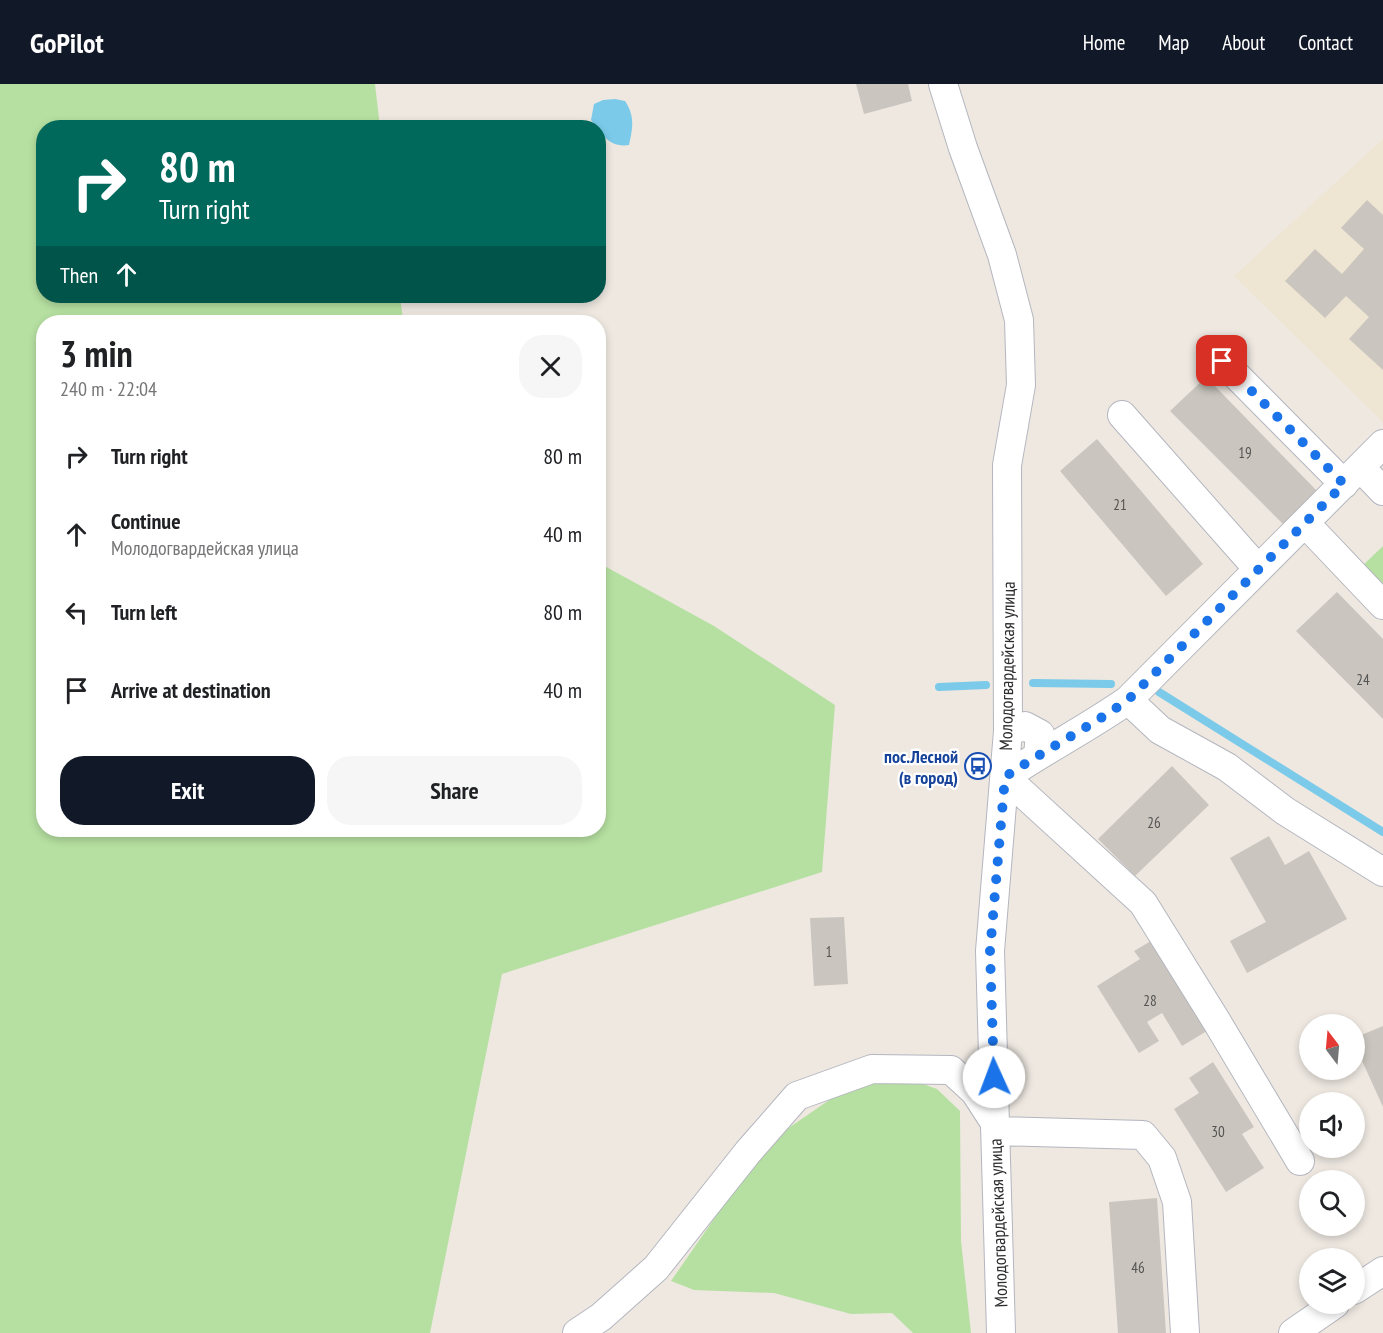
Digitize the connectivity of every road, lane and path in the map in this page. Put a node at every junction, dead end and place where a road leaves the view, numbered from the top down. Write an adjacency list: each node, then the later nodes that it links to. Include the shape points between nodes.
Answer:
1 (944, 84): 11 (street, Молодогвардейская улица, via 1002,255 1019,320 1021,385 1008,465)
2 (1222, 361): 5 (street)
3 (1122, 415): 8 (street)
4 (1383, 444): 5 (street)
5 (1352, 476): 6 (street); 7 (street)
6 (1383, 491)
7 (1305, 523): 8 (street); 9 (street)
8 (1258, 569): 10 (street)
9 (1383, 605)
10 (1128, 700): 12 (street, via 1087,729); 14 (street, via 1160,730 1227,767 1285,811)
11 (1008, 731): 12 (street, via 1025,726 1040,734); 13 (street, Молодогвардейская улица)
12 (1038, 755): 13 (street)
13 (1005, 777): 15 (street, Молодогвардейская улица, via 990,951); 16 (street, via 1143,903)
14 (1383, 872)
15 (995, 1127): 20 (street, via 975,1092 951,1070 872,1069 797,1096 656,1268); 22 (street, Молодогвардейская улица); 23 (street, via 1143,1135 1162,1158 1177,1202)
16 (1300, 1161)
17 (1383, 1270): 18 (street)
18 (1365, 1282)
19 (1321, 1314): 24 (street)
20 (606, 1322): 21 (street)
21 (577, 1333)
22 (1001, 1333)
23 (1185, 1333)
24 (1293, 1333)

